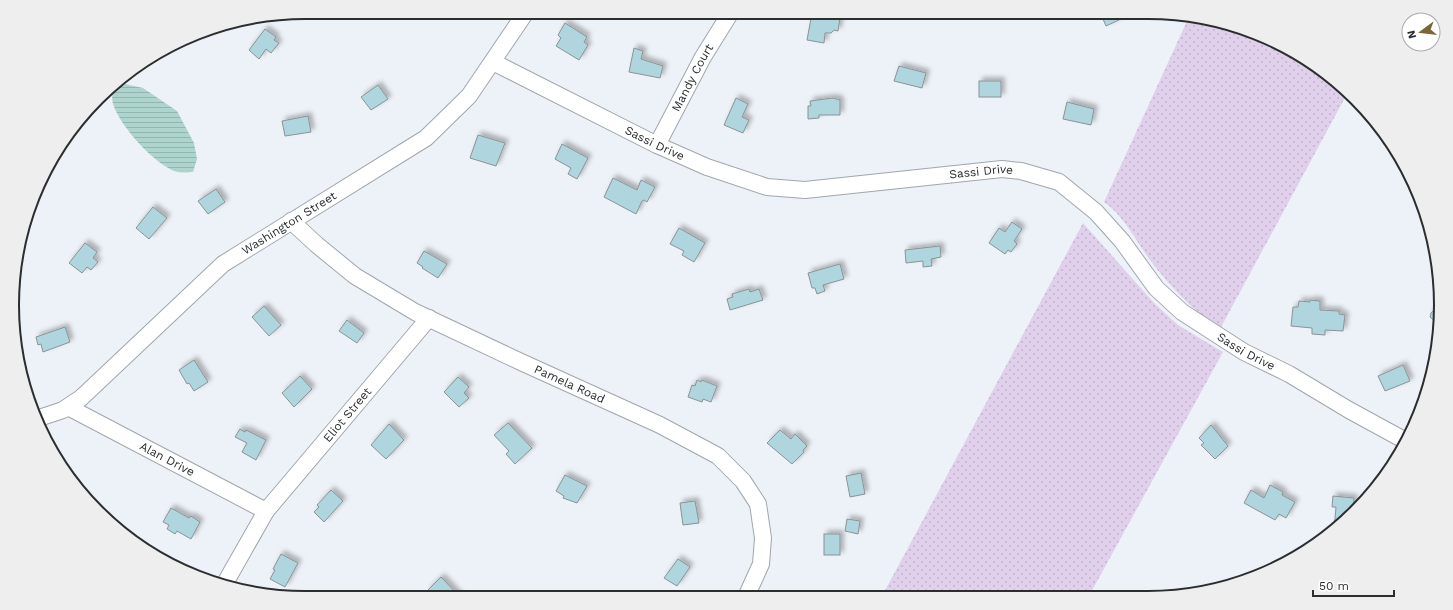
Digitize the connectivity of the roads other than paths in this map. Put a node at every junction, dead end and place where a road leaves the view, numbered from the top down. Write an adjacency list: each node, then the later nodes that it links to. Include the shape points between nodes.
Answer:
1 (521, 19): 3 (street, Washington Street)
2 (726, 19): 4 (street, Mandy Court)
3 (493, 62): 4 (street, Sassi Drive); 5 (street, Washington Street, via 469,96 426,138)
4 (657, 145): 9 (street, Sassi Drive, via 707,167 767,187 805,190 1002,169 1021,171 1059,182 1096,212 1122,241 1156,288 1182,312 1244,352 1289,374)
5 (291, 221): 6 (street, Pamela Road, via 356,276); 7 (street, Washington Street, via 223,264 81,398)
6 (429, 318): 10 (street, Eliot Street); 12 (street, Pamela Road, via 660,425 718,456 743,481 758,504 763,538 761,564)
7 (68, 407): 8 (street, Washington Street); 10 (street, Alan Drive)
8 (42, 417)
9 (1401, 438)
10 (266, 511): 11 (street)
11 (227, 580)
12 (749, 591)

